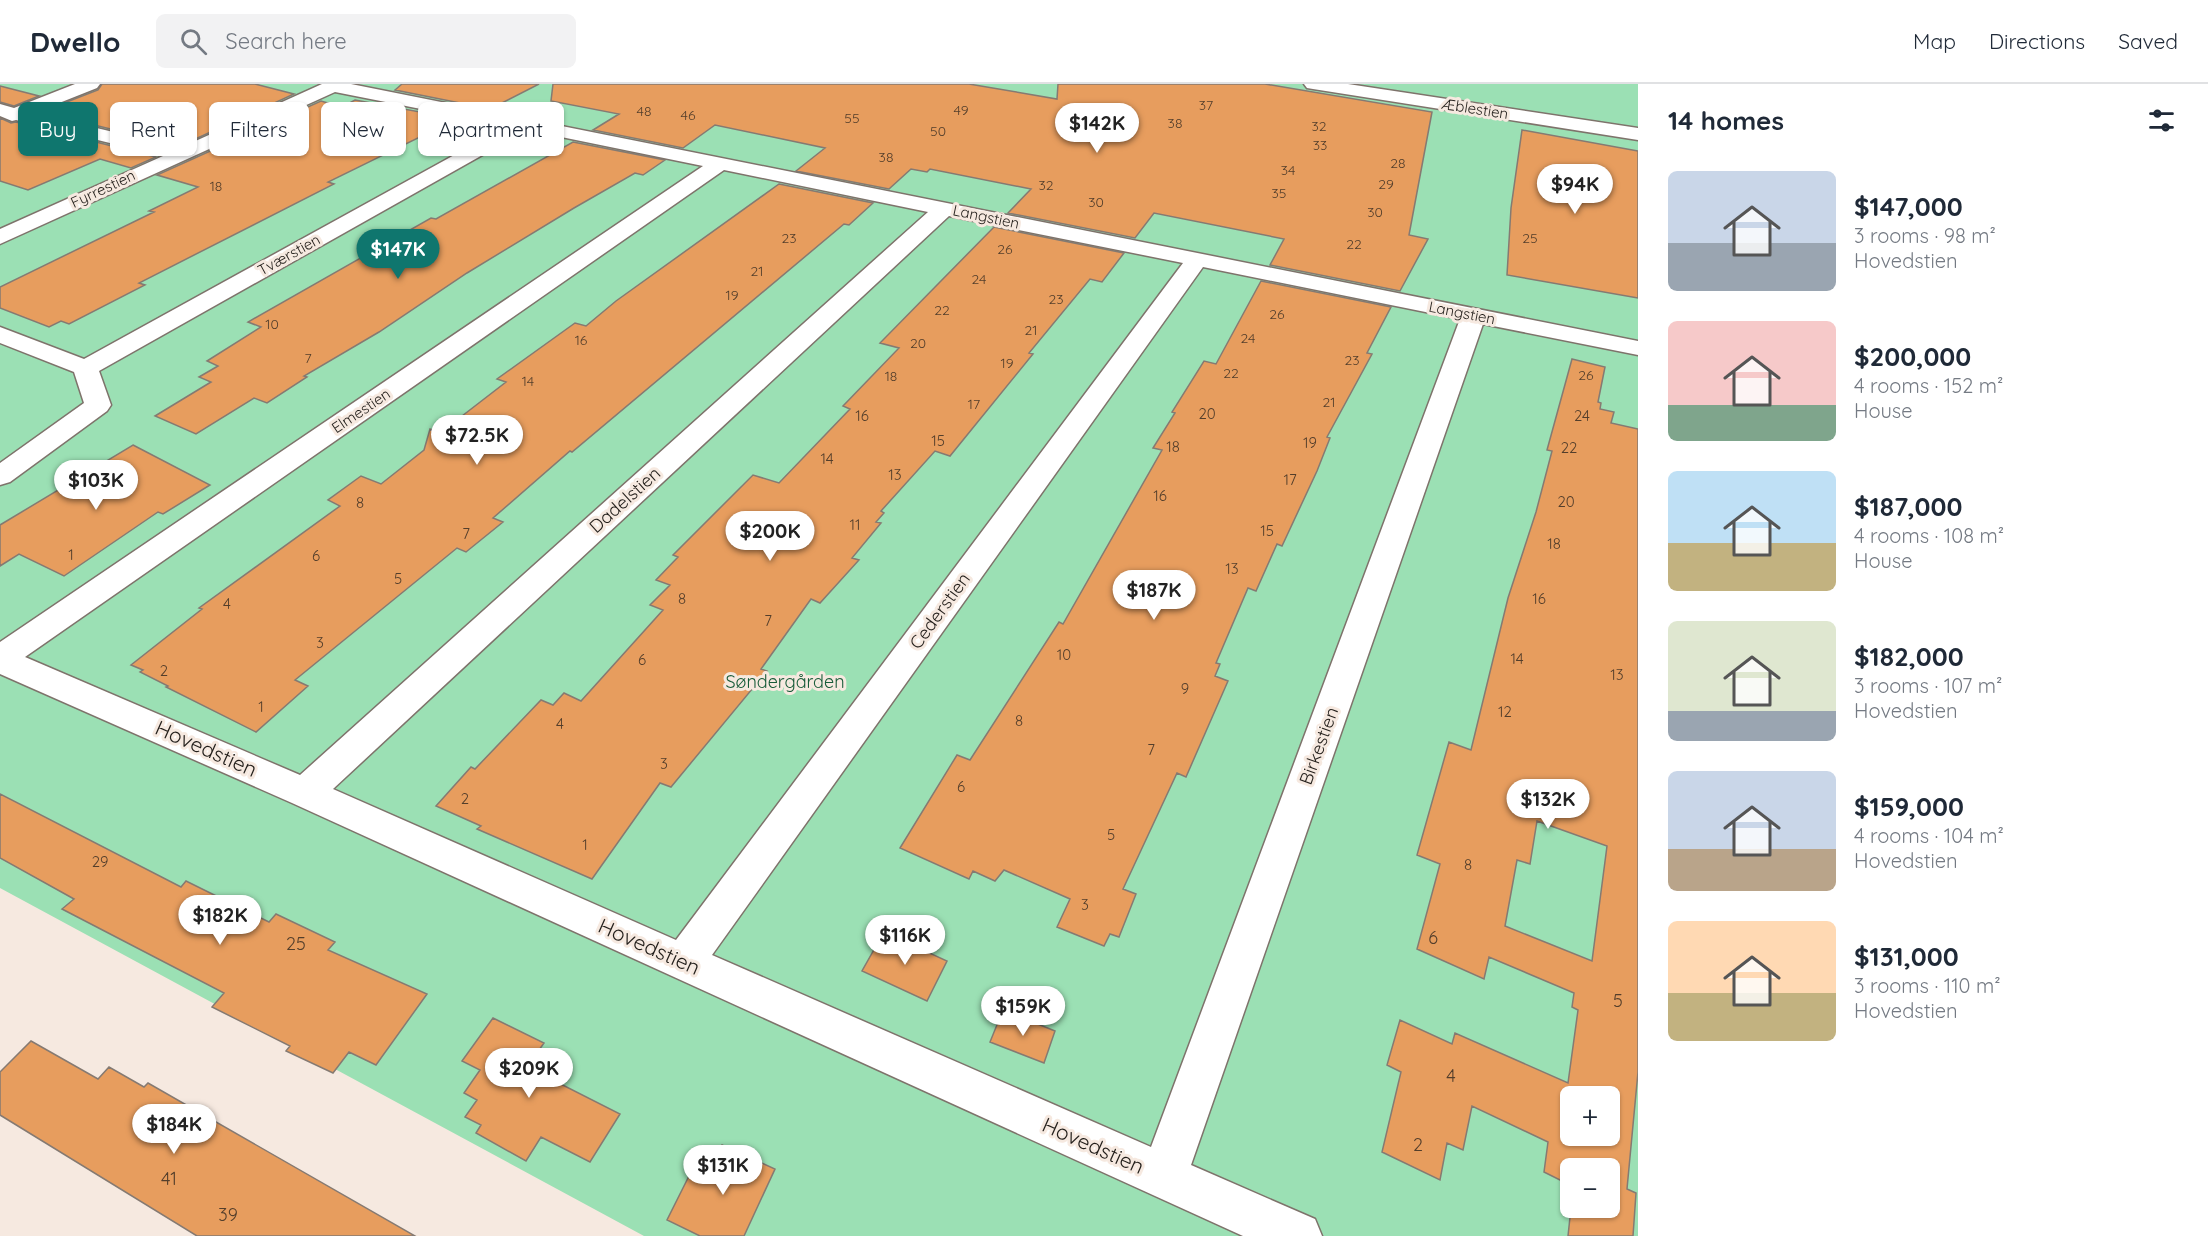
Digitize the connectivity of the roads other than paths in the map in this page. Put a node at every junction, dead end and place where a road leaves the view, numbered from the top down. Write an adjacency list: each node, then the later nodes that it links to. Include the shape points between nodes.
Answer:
1 (91, 84): 5 (street)
2 (1313, 84): 7 (street, Æblestien)
3 (335, 85): 4 (street, Langstien); 9 (street, Fyrrestien)
4 (418, 102)
5 (5, 115): 8 (street)
6 (564, 132): 12 (street, Langstien)
7 (1638, 134)
8 (110, 138)
9 (197, 146)
10 (176, 156): 14 (street, Fyrrestien)
11 (467, 156): 19 (street, Tværstien)
12 (721, 163): 13 (street, Langstien); 21 (street, Elmestien)
13 (945, 208): 15 (street, Langstien); 22 (street, Dadelstien)
14 (0, 237)
15 (1197, 260): 16 (street, Langstien); 23 (street, Cederstien)
16 (1474, 315): 18 (street, Langstien); 24 (street, Birkestien)
17 (0, 334): 19 (street)
18 (1638, 348)
19 (85, 368): 20 (street, via 98,405)
20 (0, 476)
21 (0, 659): 22 (street, Hovedstien)
22 (305, 793): 23 (street, Hovedstien)
23 (683, 963): 24 (street, Hovedstien)
24 (1163, 1177): 25 (street, Hovedstien)
25 (1298, 1236)

